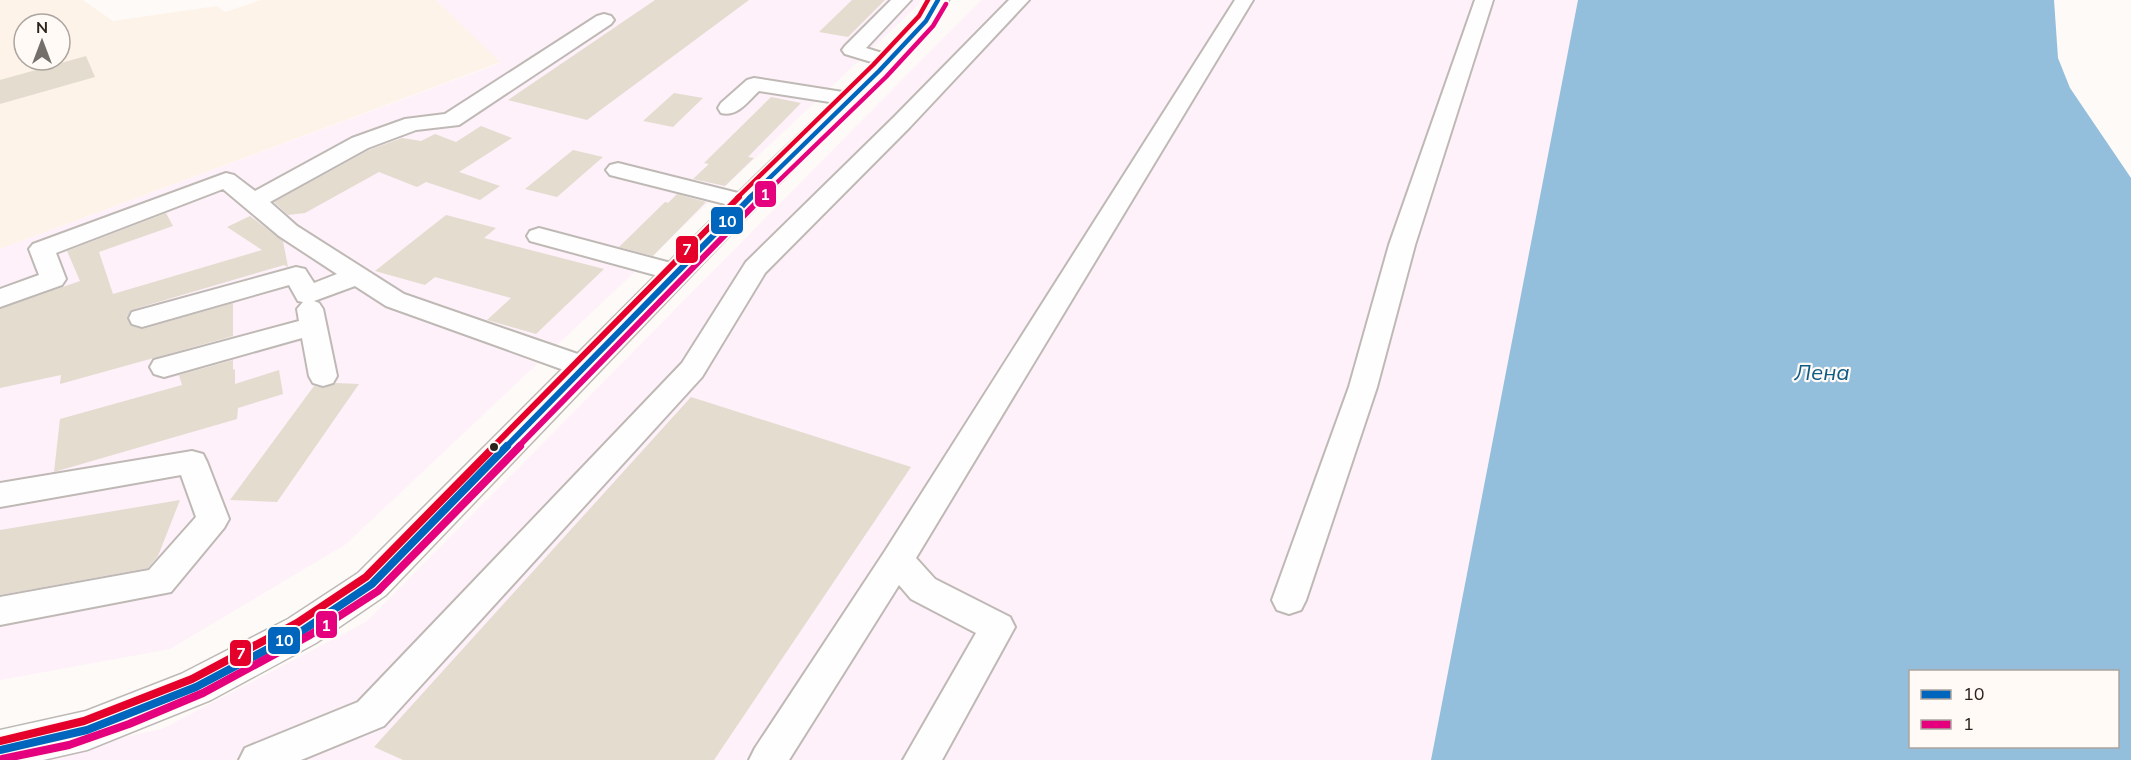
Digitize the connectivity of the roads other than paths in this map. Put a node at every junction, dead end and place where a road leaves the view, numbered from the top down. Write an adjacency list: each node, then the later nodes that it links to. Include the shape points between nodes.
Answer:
1 (902, 0): 7 (lane, via 852,50)
2 (938, 0): 7 (main road, via 926,21)
3 (1020, 0): 28 (lane, via 755,268 692,370 371,714)
4 (1484, 0): 25 (lane, via 1402,245 1363,387)
5 (1238, 1): 24 (lane)
6 (604, 20): 11 (lane, via 451,120 413,124 360,143)
7 (888, 61): 8 (main road)
8 (849, 99): 9 (lane, via 754,84); 12 (main road)
9 (729, 108)
10 (618, 170): 12 (lane)
11 (254, 201): 15 (lane, via 288,231); 17 (lane, via 226,180 42,249 53,279)
12 (745, 202): 14 (main road)
13 (539, 236): 14 (lane)
14 (677, 273): 21 (main road)
15 (357, 276): 16 (lane); 21 (lane, via 395,300)
16 (307, 295): 18 (lane, via 296,275); 19 (lane)
17 (0, 298)
18 (142, 318)
19 (313, 326): 20 (lane); 22 (lane)
20 (164, 367)
21 (585, 367): 27 (main road, via 372,584 302,631 196,687 87,730)
22 (323, 376)
23 (0, 495): 26 (lane, via 192,462 213,519 159,582)
24 (897, 560): 29 (lane); 30 (lane, via 923,589 998,627)
25 (1289, 600)
26 (0, 611)
27 (0, 750)
28 (258, 760)
29 (768, 760)
30 (922, 760)

